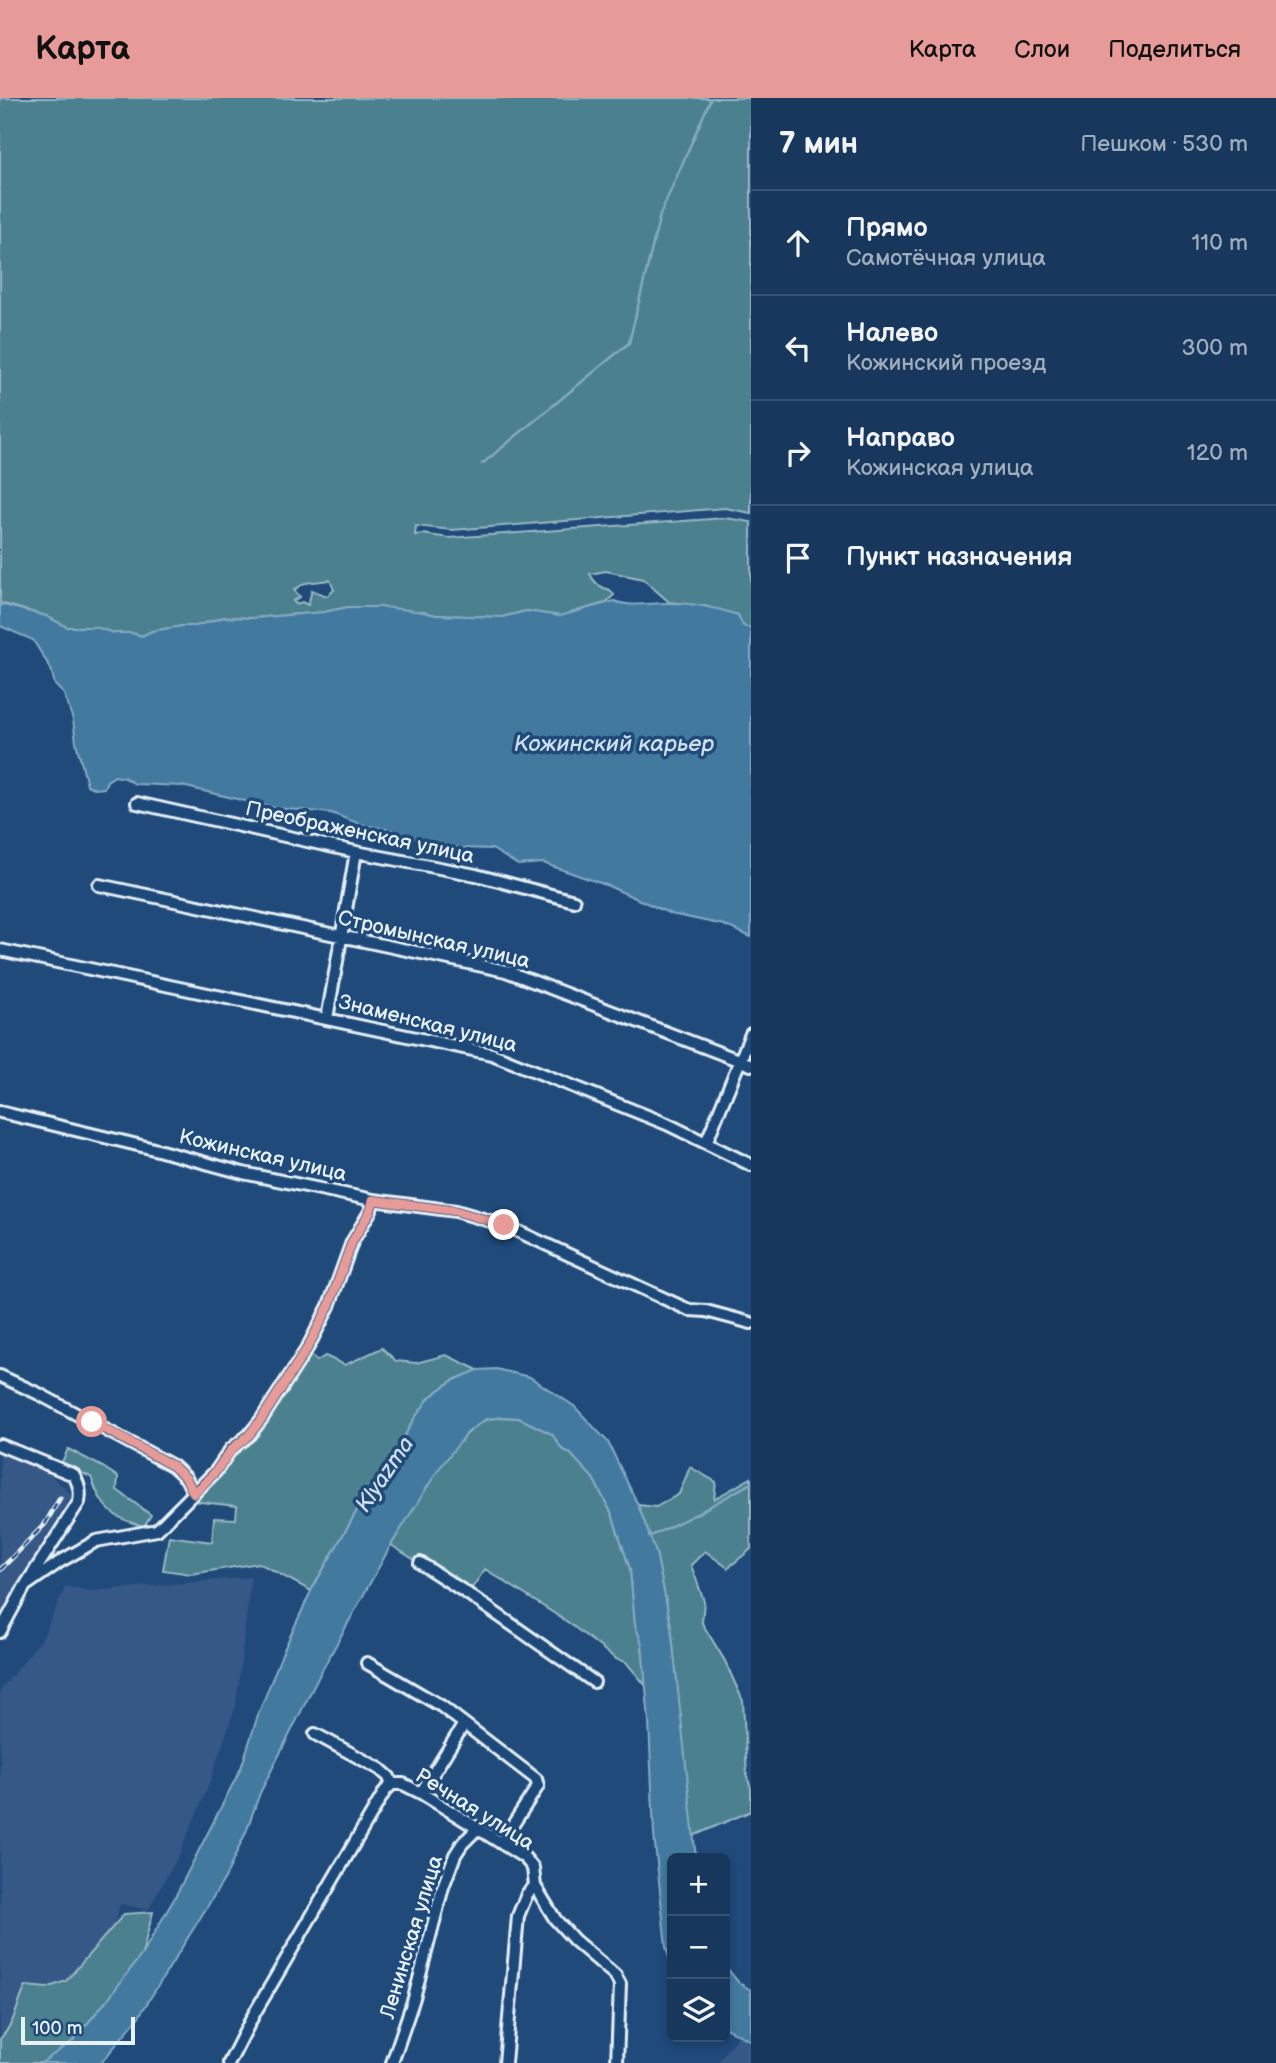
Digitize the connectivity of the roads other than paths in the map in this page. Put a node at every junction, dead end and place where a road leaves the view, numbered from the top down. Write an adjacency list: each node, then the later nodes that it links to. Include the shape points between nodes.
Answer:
1 (137, 803): 2 (street, Преображенская улица)
2 (356, 852): 4 (street, Преображенская улица, via 477,875); 5 (street)
3 (99, 885): 5 (street, Стромынская улица)
4 (574, 901)
5 (342, 937): 7 (street); 9 (street, Стромынская улица, via 506,971)
6 (0, 950): 7 (street, Знаменская улица)
7 (327, 1019): 11 (street, Знаменская улица, via 492,1054)
8 (751, 1034): 9 (street)
9 (746, 1063): 11 (street)
10 (0, 1112): 13 (street, Кожинская улица, via 243,1173)
11 (706, 1143): 12 (street, Знаменская улица)
12 (751, 1165)
13 (373, 1200): 14 (street, Кожинская улица, via 456,1211 504,1225 689,1310); 17 (street, via 308,1347 261,1420)
14 (751, 1323)
15 (0, 1376): 17 (street, via 173,1466)
16 (0, 1446): 19 (street, via 74,1475 80,1485 79,1502)
17 (194, 1494): 19 (street, via 157,1530 96,1541)
18 (419, 1563): 22 (street)
19 (25, 1586): 20 (street)
20 (0, 1632)
21 (367, 1663): 23 (street)
22 (594, 1682)
23 (464, 1724): 26 (street); 28 (street, via 538,1782)
24 (315, 1734): 25 (street, Речная улица, via 380,1769)
25 (392, 1784): 26 (street, Речная улица); 30 (street)
26 (421, 1793): 27 (street, Речная улица)
27 (477, 1829): 28 (street, Речная улица); 31 (street, Ленинская улица, via 454,1855)
28 (501, 1843): 29 (street, Речная улица, via 533,1868)
29 (535, 1885): 32 (street, via 519,1916); 33 (street, Речная улица, via 573,1940 620,1984)
30 (229, 2063)
31 (392, 2063)
32 (505, 2063)
33 (617, 2063)

